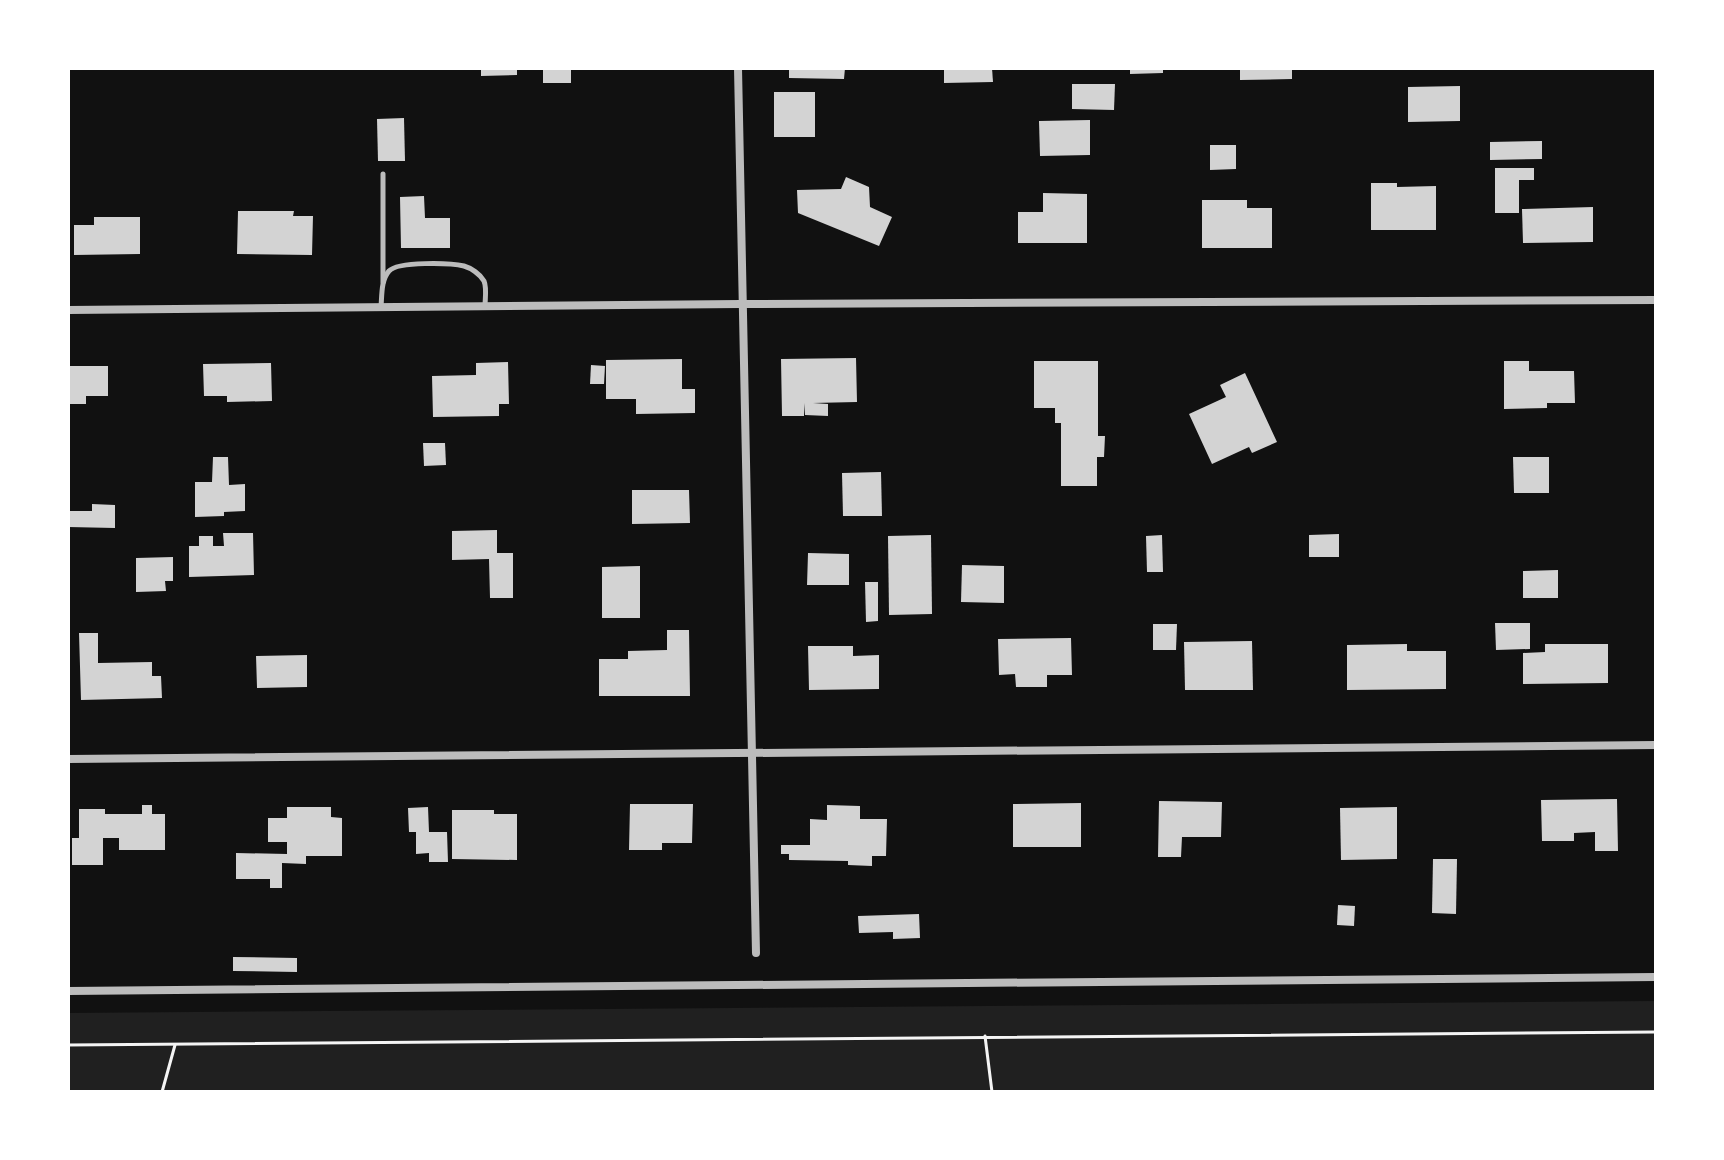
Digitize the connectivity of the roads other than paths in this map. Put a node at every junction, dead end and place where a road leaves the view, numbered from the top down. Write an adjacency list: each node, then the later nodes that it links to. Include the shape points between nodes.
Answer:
1 (738, 68): 5 (street)
2 (383, 174): 3 (lane)
3 (383, 283): 6 (lane, via 398,265 461,265 484,281); 7 (lane)
4 (1656, 300): 5 (street)
5 (741, 304): 6 (street); 10 (street)
6 (485, 306): 7 (street)
7 (381, 307): 8 (street)
8 (68, 310)
9 (1656, 745): 10 (street)
10 (753, 751): 11 (street); 12 (street)
11 (68, 759)
12 (756, 953)
13 (1656, 977): 14 (street)
14 (68, 991)

